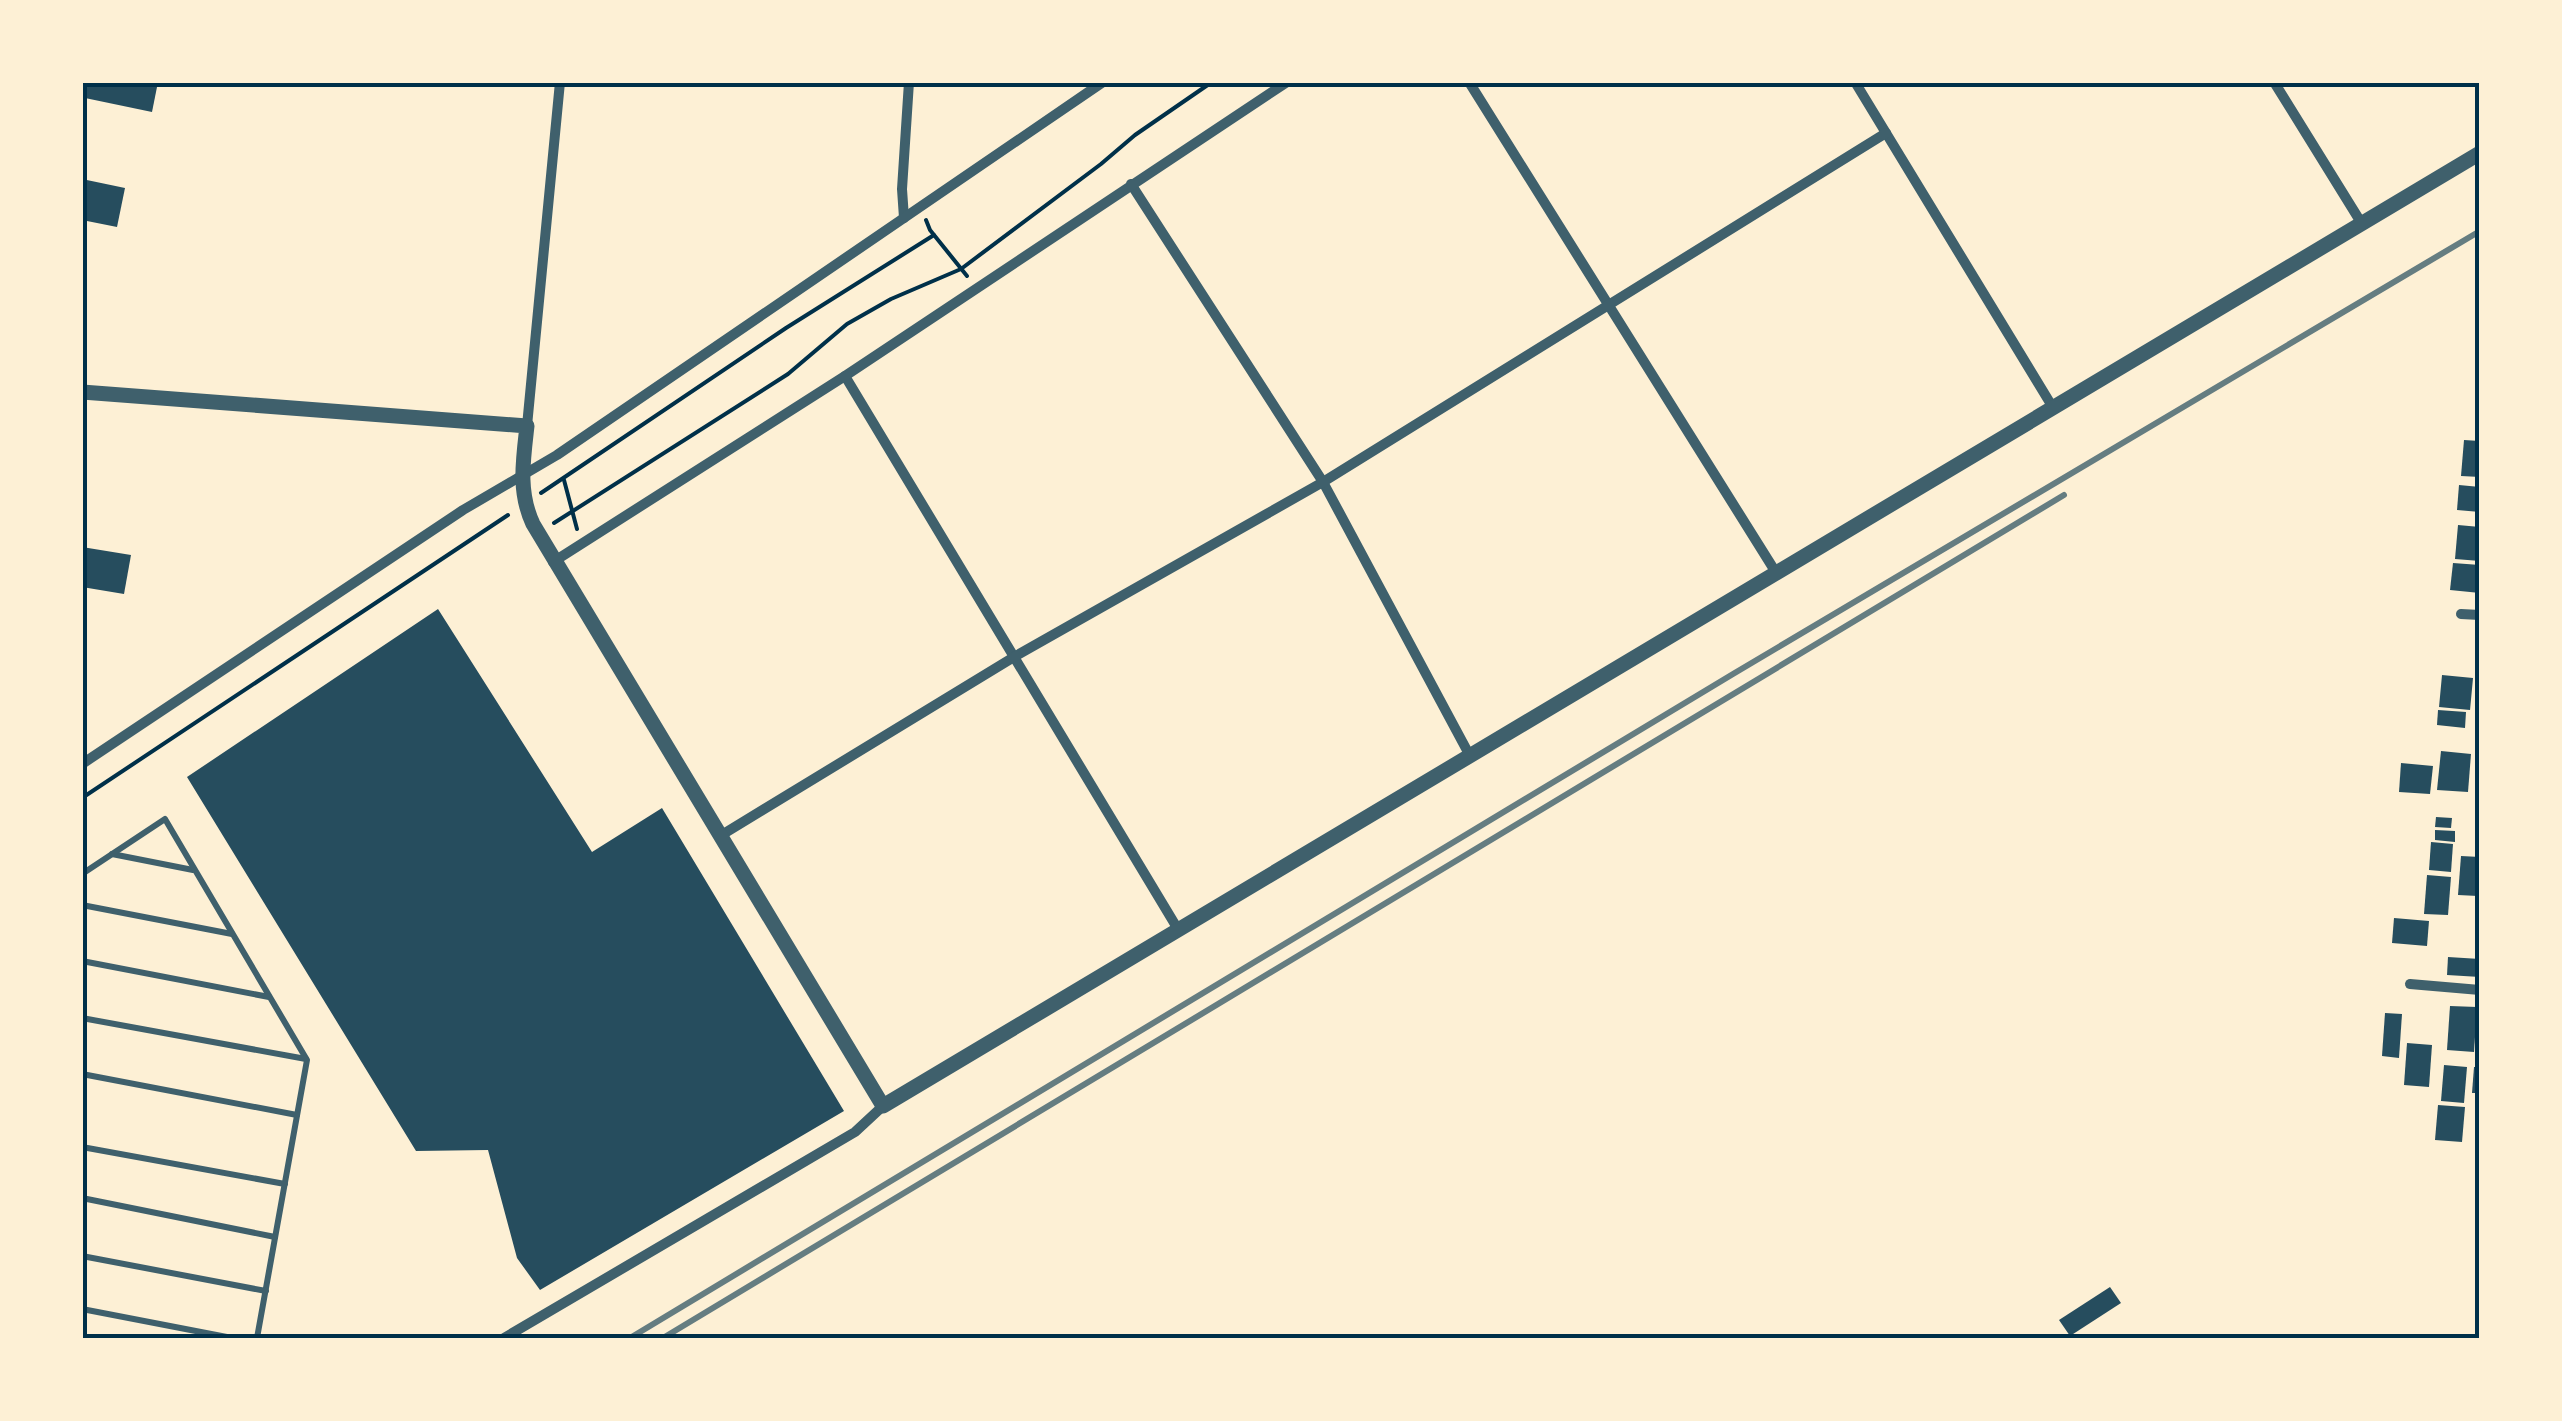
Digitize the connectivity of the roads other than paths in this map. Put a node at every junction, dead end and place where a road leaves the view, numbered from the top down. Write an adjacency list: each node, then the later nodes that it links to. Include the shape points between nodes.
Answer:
1 (560, 82): 17 (street)
2 (908, 82): 11 (street)
3 (1102, 82): 11 (street)
4 (1287, 82): 10 (street)
5 (1469, 82): 13 (street)
6 (1855, 82): 8 (street)
7 (2274, 82): 12 (street)
8 (1886, 133): 13 (street); 16 (street)
9 (2480, 154): 12 (street)
10 (1131, 184): 14 (street); 19 (street)
11 (904, 218): 18 (street)
12 (2362, 224): 16 (street)
13 (1608, 306): 19 (street); 21 (street)
14 (845, 376): 20 (street); 24 (street)
15 (82, 392): 17 (street)
16 (2052, 406): 21 (street)
17 (527, 426): 18 (street)
18 (522, 474): 20 (street, via 524,504); 26 (street)
19 (1323, 482): 24 (street); 25 (street)
20 (553, 562): 27 (street)
21 (1774, 571): 25 (street)
22 (2461, 614): 23 (street)
23 (2480, 615)
24 (1014, 657): 27 (street); 32 (street)
25 (1470, 756): 32 (street)
26 (82, 764)
27 (720, 836): 41 (street)
28 (112, 854): 29 (lane); 29 (lane, via 165,820); 30 (lane)
29 (195, 870): 33 (lane)
30 (82, 874)
31 (82, 905): 33 (lane)
32 (1179, 931): 41 (street)
33 (233, 935): 37 (lane)
34 (82, 962): 37 (lane)
35 (2410, 984): 36 (street)
36 (2480, 990)
37 (270, 998): 39 (lane)
38 (82, 1018): 39 (lane)
39 (307, 1060): 42 (lane)
40 (82, 1074): 42 (lane)
41 (883, 1106): 52 (street, via 855,1132)
42 (297, 1116): 44 (lane)
43 (82, 1147): 44 (lane)
44 (284, 1184): 46 (lane)
45 (82, 1198): 46 (lane)
46 (275, 1237): 48 (lane)
47 (82, 1256): 48 (lane)
48 (266, 1291): 51 (lane)
49 (82, 1309): 50 (lane)
50 (232, 1338)
51 (257, 1338)
52 (504, 1338)

